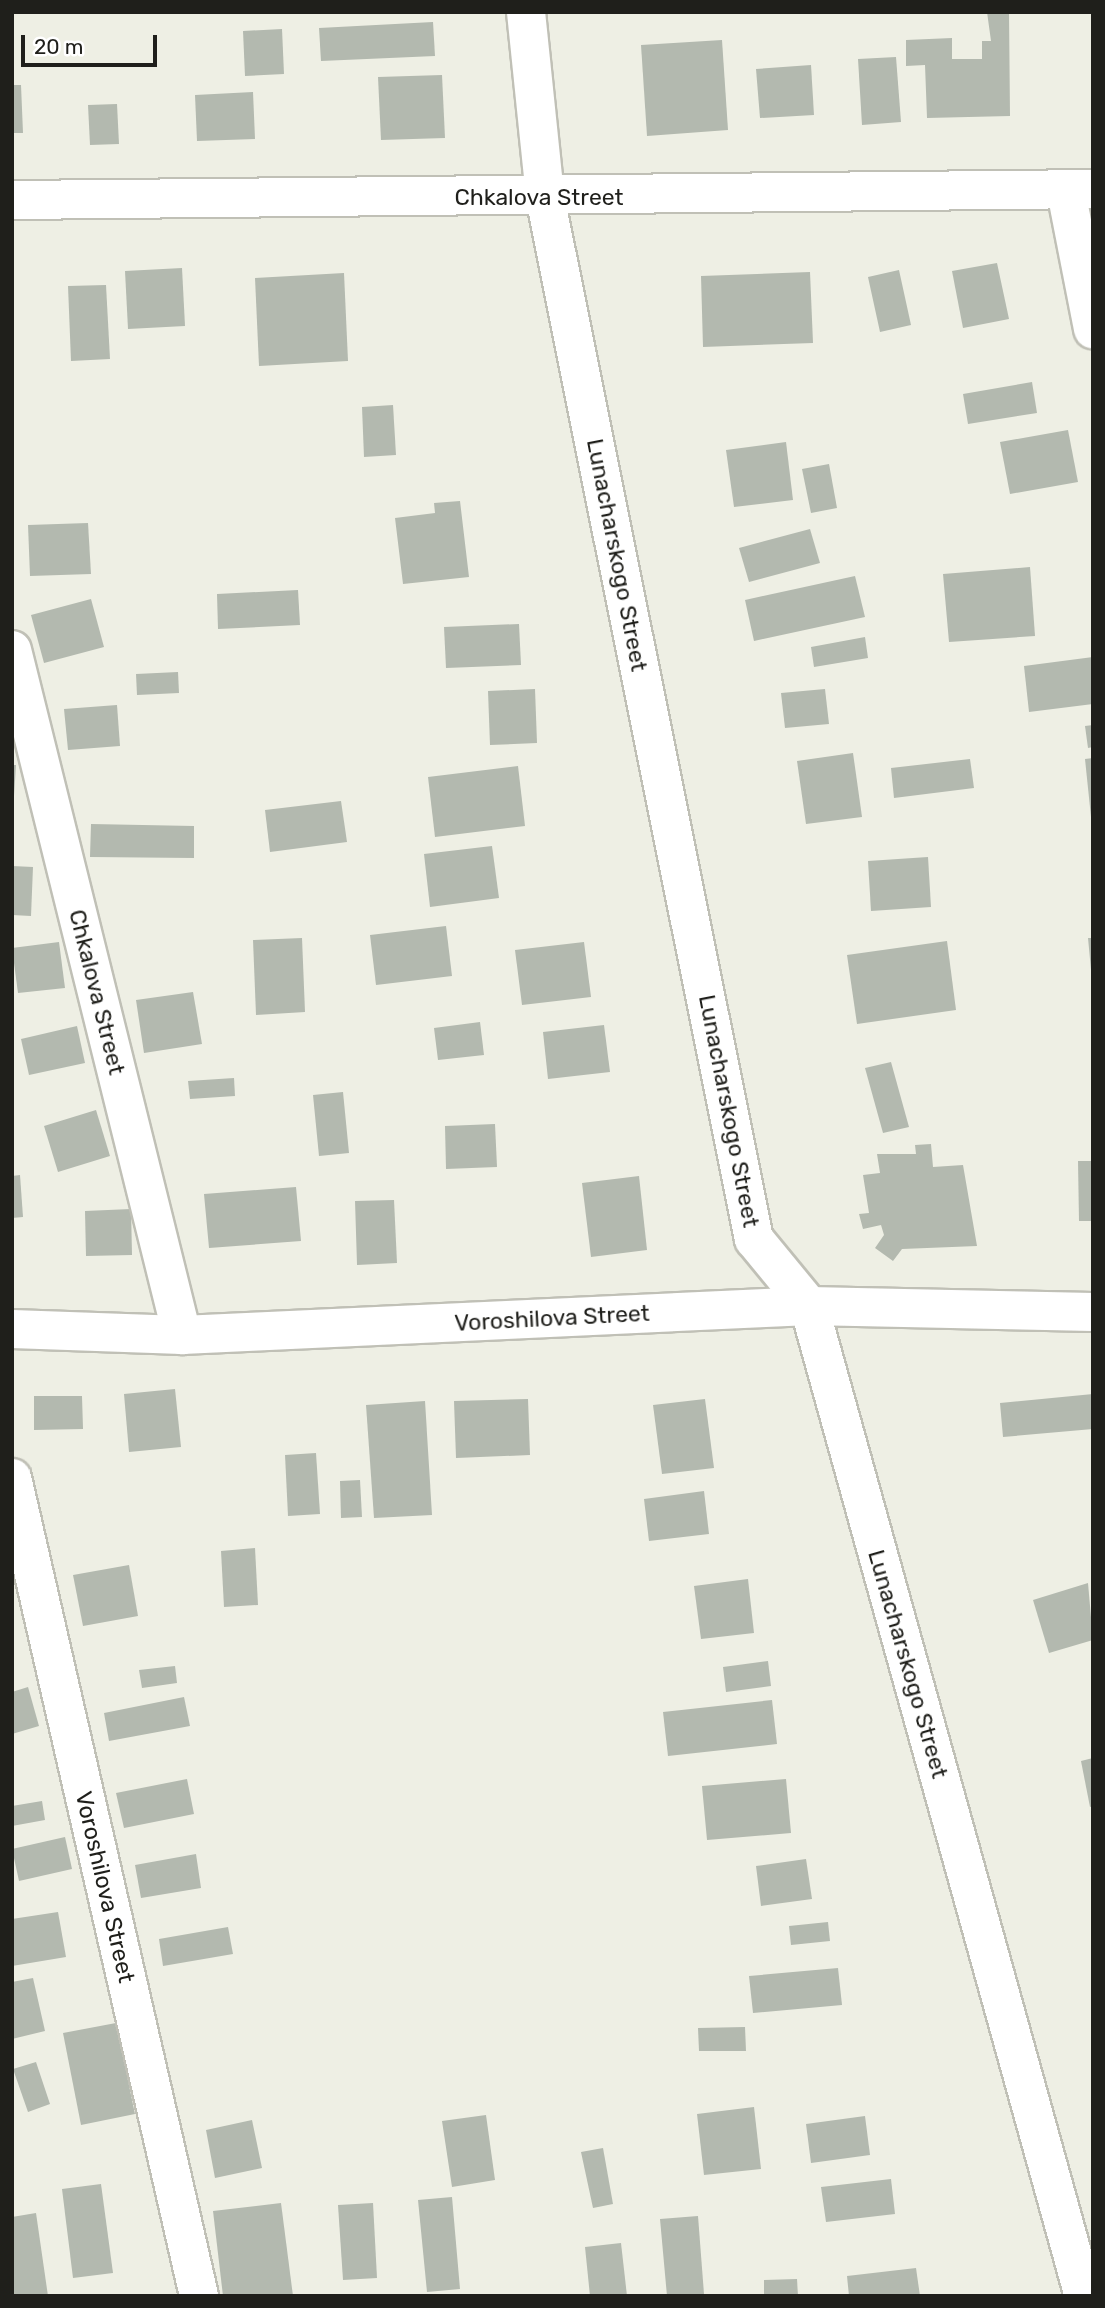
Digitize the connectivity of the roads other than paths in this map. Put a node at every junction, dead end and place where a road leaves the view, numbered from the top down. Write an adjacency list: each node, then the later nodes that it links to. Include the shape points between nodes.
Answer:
1 (526, 12): 3 (street, Lunacharskogo Street)
2 (1079, 190): 3 (street, Chkalova Street); 5 (street, Chkalova Street)
3 (545, 197): 4 (street, Chkalova Street); 7 (street, Lunacharskogo Street, via 754,1239)
4 (12, 200)
5 (1093, 330)
6 (12, 650): 10 (street, Chkalova Street)
7 (809, 1306): 8 (street, Voroshilova Street); 10 (street, Voroshilova Street); 13 (street, Lunacharskogo Street)
8 (1093, 1312)
9 (12, 1329): 10 (street, Voroshilova Street)
10 (182, 1335)
11 (12, 1478): 12 (street, Voroshilova Street)
12 (199, 2296)
13 (1084, 2296)

